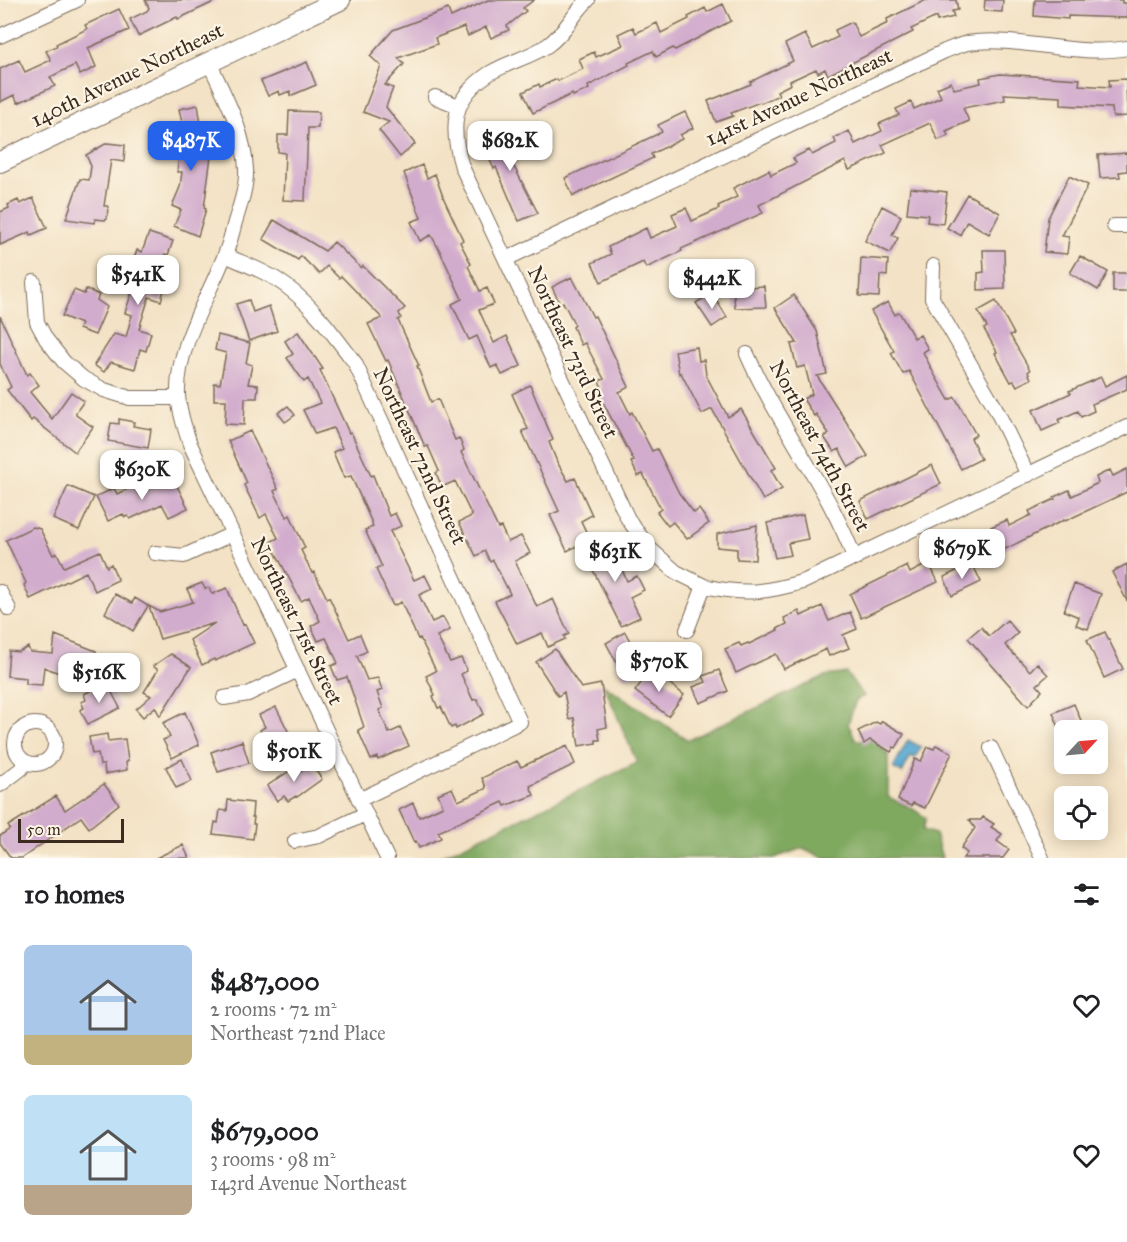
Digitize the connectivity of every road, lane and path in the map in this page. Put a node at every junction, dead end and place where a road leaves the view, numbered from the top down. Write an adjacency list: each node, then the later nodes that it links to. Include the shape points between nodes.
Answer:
1 (77, 0): 5 (street)
2 (340, 0): 7 (main road, 140th Avenue Northeast)
3 (588, 0): 4 (street)
4 (575, 5): 9 (street, via 561,34 548,46 489,74)
5 (0, 36)
6 (1127, 48): 12 (street, 141st Avenue Northeast, via 1102,51 989,42 945,51)
7 (208, 62): 10 (main road, 140th Avenue Northeast); 11 (street, via 234,114 247,172)
8 (435, 97): 9 (street)
9 (459, 106): 12 (street, Northeast 73rd Street, via 454,122 462,167)
10 (0, 162)
11 (225, 255): 16 (street, via 191,331); 31 (street, Northeast 72nd Street, via 275,279 301,298 328,326 354,363 520,722)
12 (506, 259): 22 (street, Northeast 73rd Street, via 628,519 648,547 676,572)
13 (933, 266): 18 (street, via 932,298 995,407)
14 (34, 282): 16 (street, via 37,322 70,368 104,390 130,398)
15 (747, 354): 21 (street, Northeast 74th Street, via 760,385 830,503)
16 (178, 398): 19 (street, Northeast 71st Street, via 190,444)
17 (1127, 427): 18 (street, Northeast 73rd Street)
18 (1028, 475): 21 (street, Northeast 73rd Street)
19 (232, 534): 20 (street, via 184,556); 26 (street, Northeast 71st Street)
20 (155, 553)
21 (855, 559): 22 (street, Northeast 73rd Street, via 780,589 730,592)
22 (704, 586): 25 (street)
23 (0, 592): 24 (street)
24 (9, 609)
25 (687, 630)
26 (298, 670): 27 (street, via 248,694); 31 (street, Northeast 71st Street)
27 (224, 698)
28 (991, 748): 35 (street)
29 (26, 762): 30 (street)
30 (0, 785)
31 (359, 800): 32 (street, Northeast 71st Street)
32 (365, 814): 33 (street, via 319,836); 34 (street, Northeast 71st Street)
33 (295, 841)
34 (387, 858)
35 (1042, 858)

